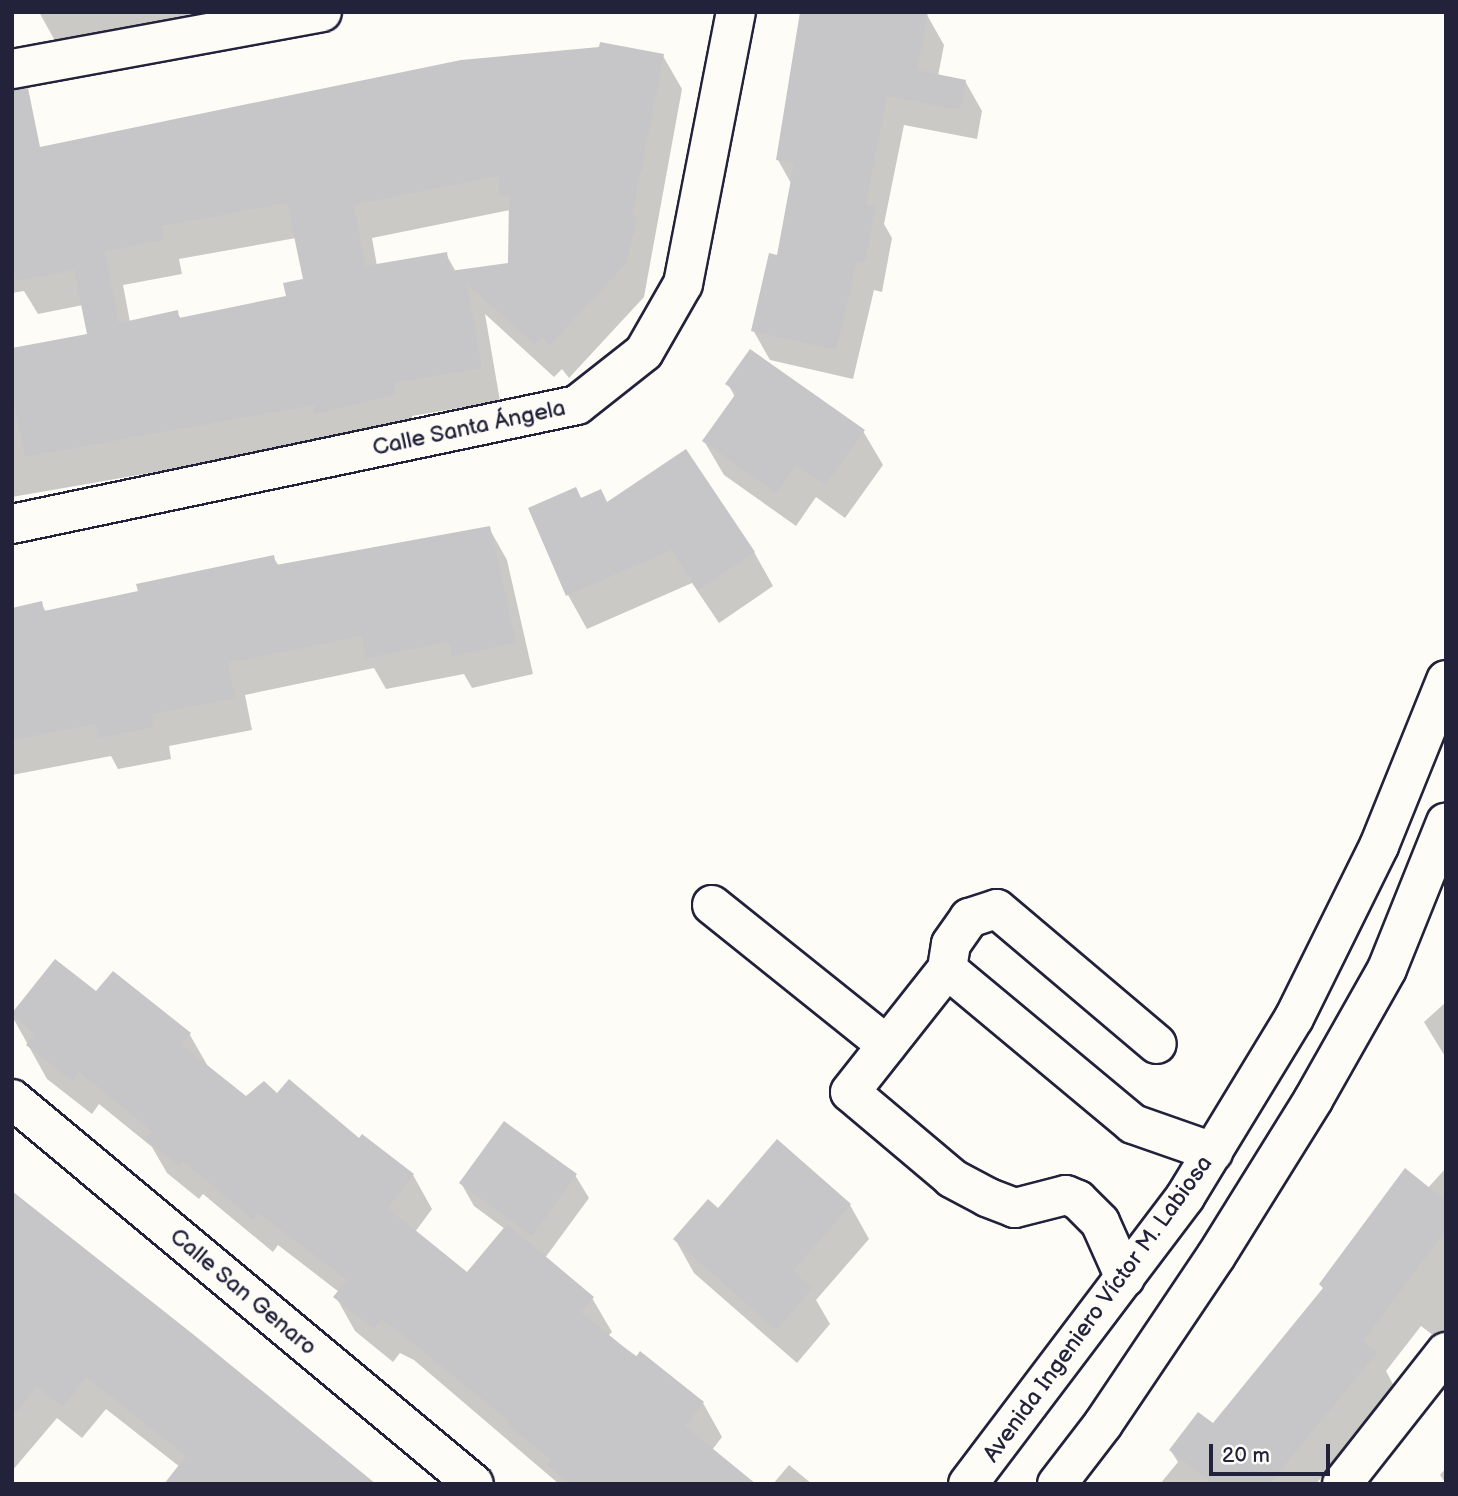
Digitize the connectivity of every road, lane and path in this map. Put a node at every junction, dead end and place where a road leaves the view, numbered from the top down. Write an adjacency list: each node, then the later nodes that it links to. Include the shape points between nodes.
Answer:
1 (322, 12): 3 (street)
2 (736, 12): 4 (street, Calle Santa Ángela, via 683,284 643,352 577,405)
3 (12, 69)
4 (12, 524)
5 (1446, 680): 12 (street, Avenida Ingeniero Víctor M. Labiosa, via 1379,846 1300,1006)
6 (1446, 822): 18 (street, via 1387,969 1313,1100 1216,1256)
7 (712, 905): 10 (street)
8 (947, 969): 9 (street, via 951,944 969,918 996,908); 10 (street); 12 (street, via 1133,1124)
9 (1157, 1044)
10 (887, 1045): 13 (street, via 850,1093 952,1178 987,1198 1015,1208 1066,1195 1078,1200 1100,1222)
11 (12, 1099): 16 (street, Calle San Genaro)
12 (1213, 1152): 13 (street, Avenida Ingeniero Víctor M. Labiosa)
13 (1125, 1278): 17 (street, Avenida Ingeniero Víctor M. Labiosa)
14 (1446, 1352): 15 (street)
15 (1353, 1480)
16 (474, 1484)
17 (968, 1484)
18 (1057, 1484)

